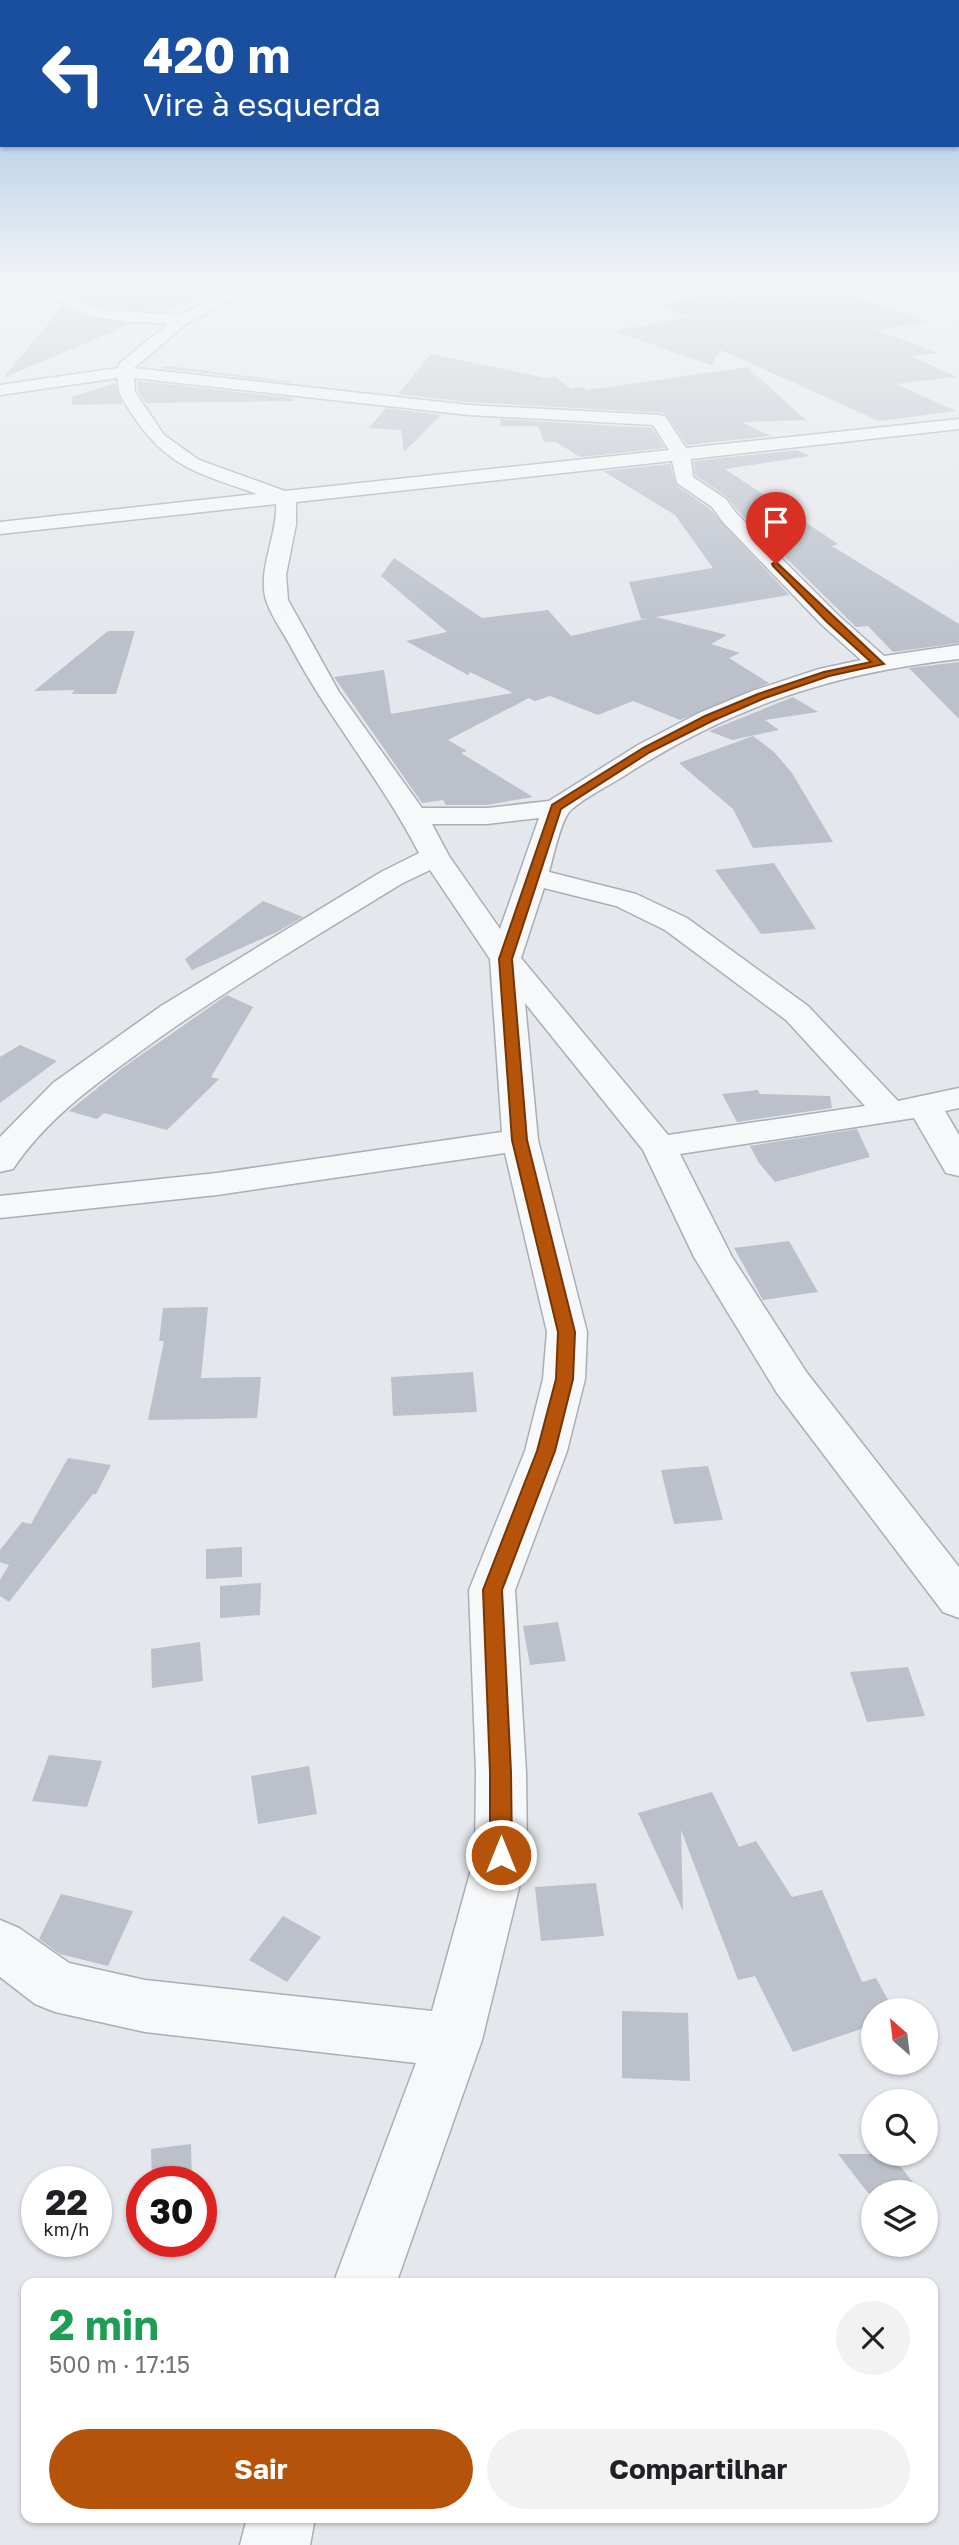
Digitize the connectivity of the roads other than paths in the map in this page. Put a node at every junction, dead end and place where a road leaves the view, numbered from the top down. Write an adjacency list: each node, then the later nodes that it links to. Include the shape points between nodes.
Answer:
1 (134, 404): 5 (street, via 158,439 192,464)
2 (412, 404): 4 (street, via 654,419 662,422)
3 (959, 424): 4 (street)
4 (681, 455): 5 (street); 8 (street, via 684,479 719,503 830,620)
5 (286, 498): 6 (street); 10 (street, via 288,514 274,585 277,600 327,693)
6 (0, 528)
7 (959, 652): 8 (street)
8 (879, 664): 9 (street, via 827,674 708,718 647,750)
9 (556, 808): 10 (street, via 487,816); 12 (street)
10 (414, 816): 11 (street)
11 (435, 856): 13 (street); 19 (street, via 391,878 172,1013 65,1090)
12 (535, 877): 13 (street); 16 (street, via 632,902 668,918 797,1013)
13 (505, 959): 17 (street); 18 (street)
14 (959, 1098): 15 (street)
15 (924, 1105): 16 (street); 20 (street)
16 (890, 1113): 18 (street)
17 (520, 1140): 21 (street, via 217,1184); 24 (street, via 566,1332 564,1379 546,1451 492,1590 501,1855)
18 (659, 1147): 22 (street, via 713,1256 792,1383)
19 (0, 1161)
20 (959, 1165)
21 (0, 1207)
22 (959, 1600)
23 (0, 1945): 24 (street, via 55,1986 145,2006)
24 (453, 2040): 25 (street)
25 (366, 2278)
26 (280, 2523): 27 (street)
27 (275, 2545)

